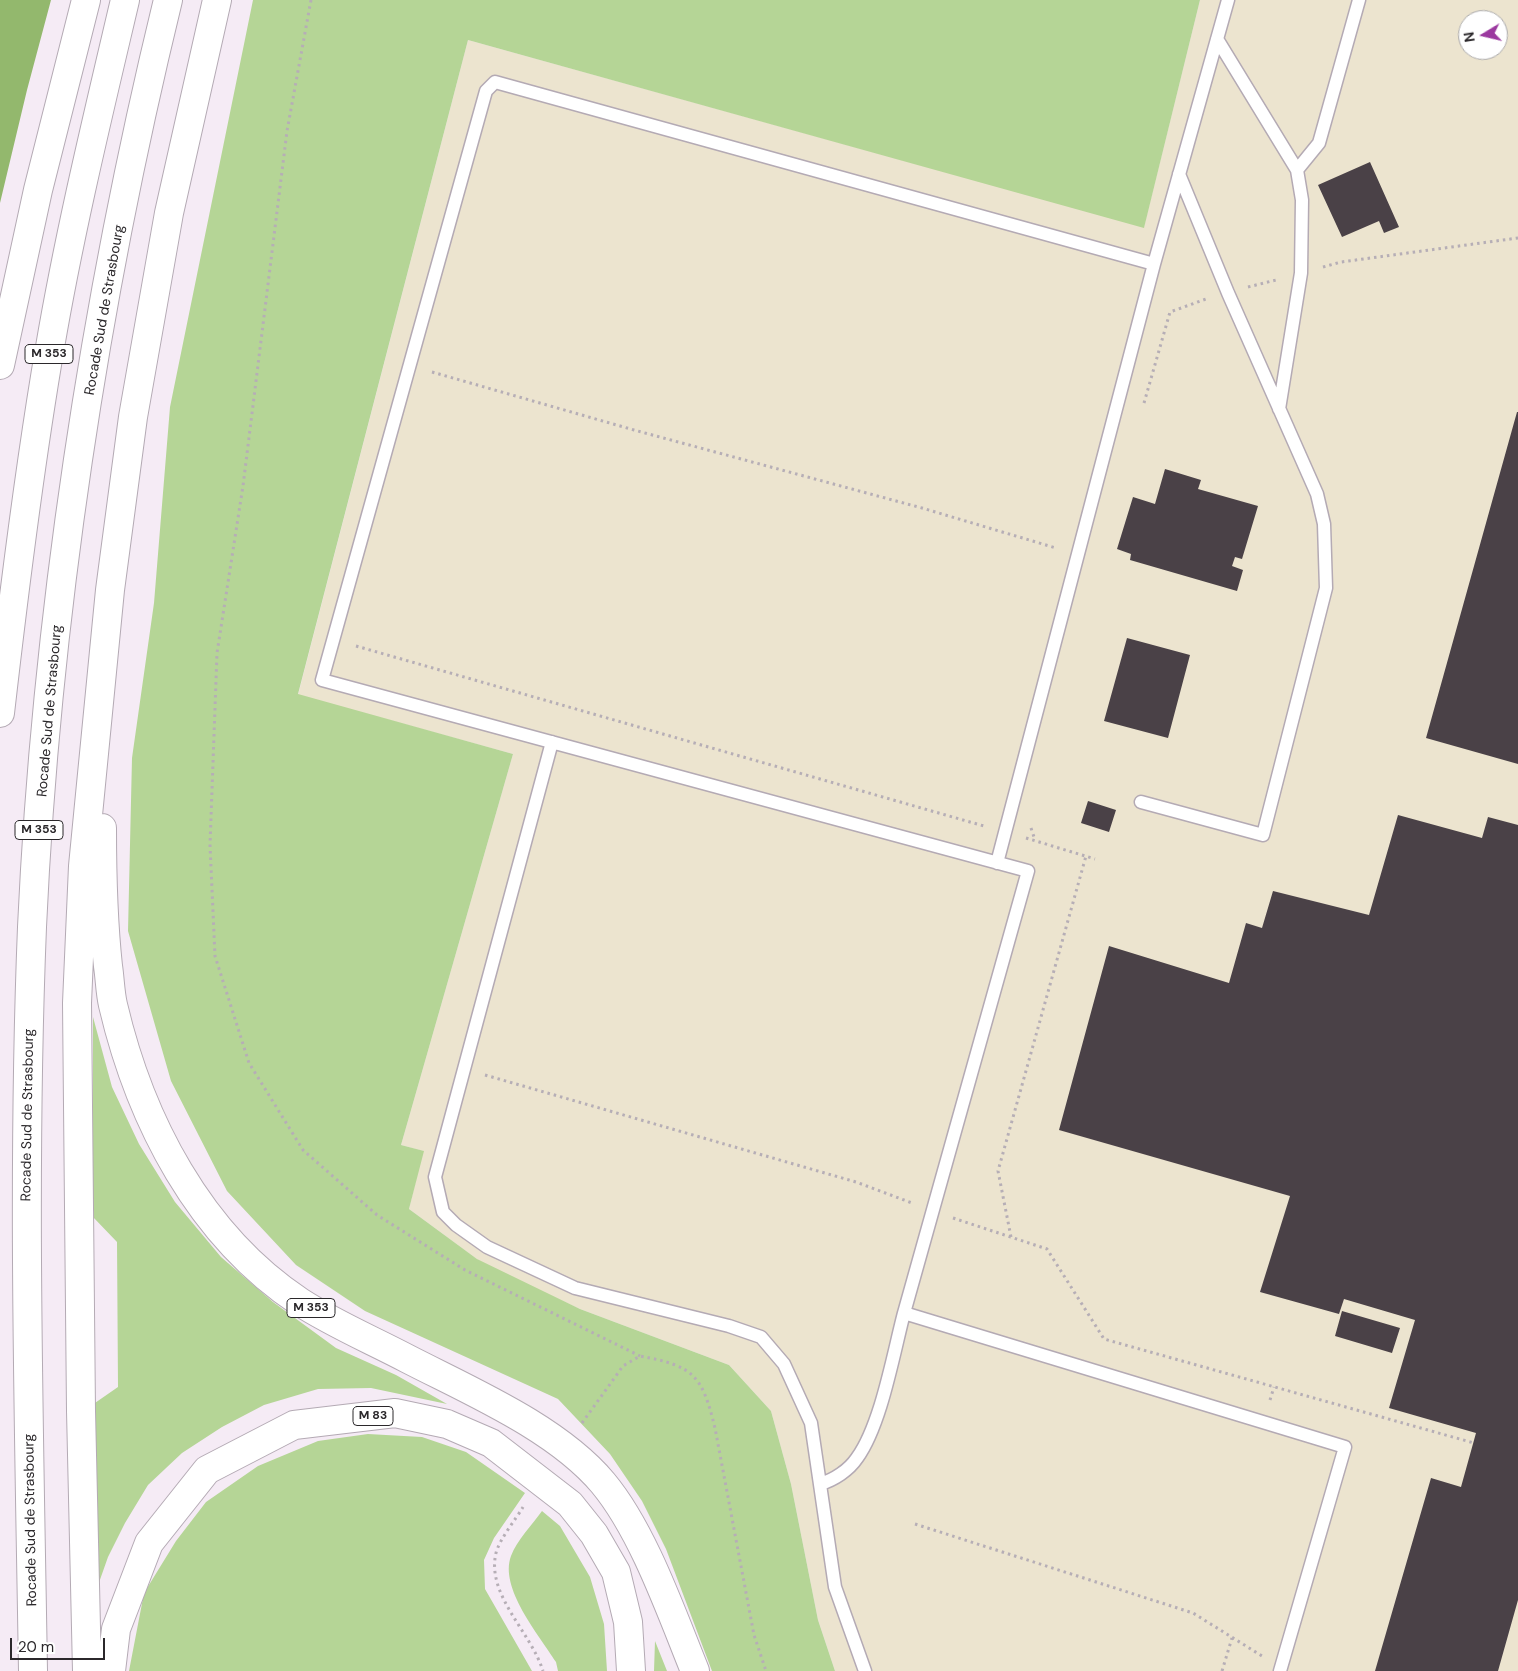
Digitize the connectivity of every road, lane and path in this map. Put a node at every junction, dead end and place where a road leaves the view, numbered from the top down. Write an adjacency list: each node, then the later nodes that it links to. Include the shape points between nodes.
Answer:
1 (86, 0): 15 (highway, via 38,190)
2 (125, 0): 21 (highway, M 353, via 87,163 50,345 21,530)
3 (168, 0): 43 (highway, Rocade Sud de Strasbourg / M 353, via 127,187 93,370 66,554 46,740 32,924 27,1113)
4 (216, 0): 22 (highway, via 169,213 133,417)
5 (311, 0): 35 (path, via 287,131 243,486 217,653 210,845 215,956 249,1063 303,1150 377,1215 466,1270)
6 (1228, 0): 8 (lane)
7 (1359, 0): 9 (lane, via 1319,143)
8 (1217, 40): 9 (lane); 10 (lane)
9 (1297, 170): 13 (lane, via 1302,200)
10 (1179, 174): 12 (lane); 14 (lane)
11 (1518, 238): 13 (path, via 1341,262)
12 (1154, 264): 16 (lane, via 495,82 486,91); 19 (lane)
13 (1301, 273): 14 (path); 18 (lane)
14 (1228, 293): 17 (path, via 1170,312); 18 (lane)
15 (0, 365)
16 (410, 366): 19 (path, via 922,508); 20 (lane)
17 (1142, 407)
18 (1279, 409): 24 (lane, via 1317,494 1324,524 1326,588 1263,835)
19 (1078, 555): 26 (lane)
20 (334, 640): 23 (lane, via 322,680); 26 (path)
21 (0, 713)
22 (97, 721): 44 (highway, via 83,866 77,1003); 48 (highway, M 353, via 104,931 112,1003 130,1065 159,1139 195,1199 245,1258 300,1302 508,1411 563,1445 602,1482 632,1528)
23 (552, 742): 30 (lane); 31 (lane)
24 (1141, 802)
25 (1030, 822): 27 (path)
26 (1006, 832): 27 (path); 30 (lane)
27 (1035, 840): 28 (path)
28 (1086, 856): 29 (path); 33 (path, via 998,1171)
29 (1095, 859)
30 (997, 863): 32 (lane, via 1028,872)
31 (464, 1065): 32 (path, via 479,1074 532,1090 856,1182); 38 (lane, via 435,1177 443,1212 487,1246 575,1288 761,1337 784,1364 810,1423)
32 (932, 1211): 33 (path); 34 (lane)
33 (1012, 1237): 37 (path, via 1046,1249 1104,1339)
34 (904, 1313): 38 (lane, via 873,1430 856,1459 832,1480); 42 (lane, via 1345,1447)
35 (640, 1356): 36 (path, via 623,1366); 49 (path, via 674,1362 698,1380 709,1402 754,1635)
36 (582, 1423)
37 (1474, 1443)
38 (820, 1484): 50 (lane, via 835,1586)
39 (523, 1506): 46 (path, via 496,1552 495,1580 538,1656)
40 (916, 1524): 41 (path, via 1193,1613)
41 (1232, 1638): 42 (path); 51 (path)
42 (1281, 1670)
43 (33, 1671)
44 (87, 1671)
45 (111, 1671): 47 (highway, M 83, via 116,1629 149,1543 207,1470 294,1425 396,1413 447,1424 491,1443 570,1504 594,1534 616,1572 628,1622)
46 (543, 1671)
47 (631, 1671)
48 (695, 1671)
49 (766, 1671)
50 (865, 1671)
51 (1222, 1671)

